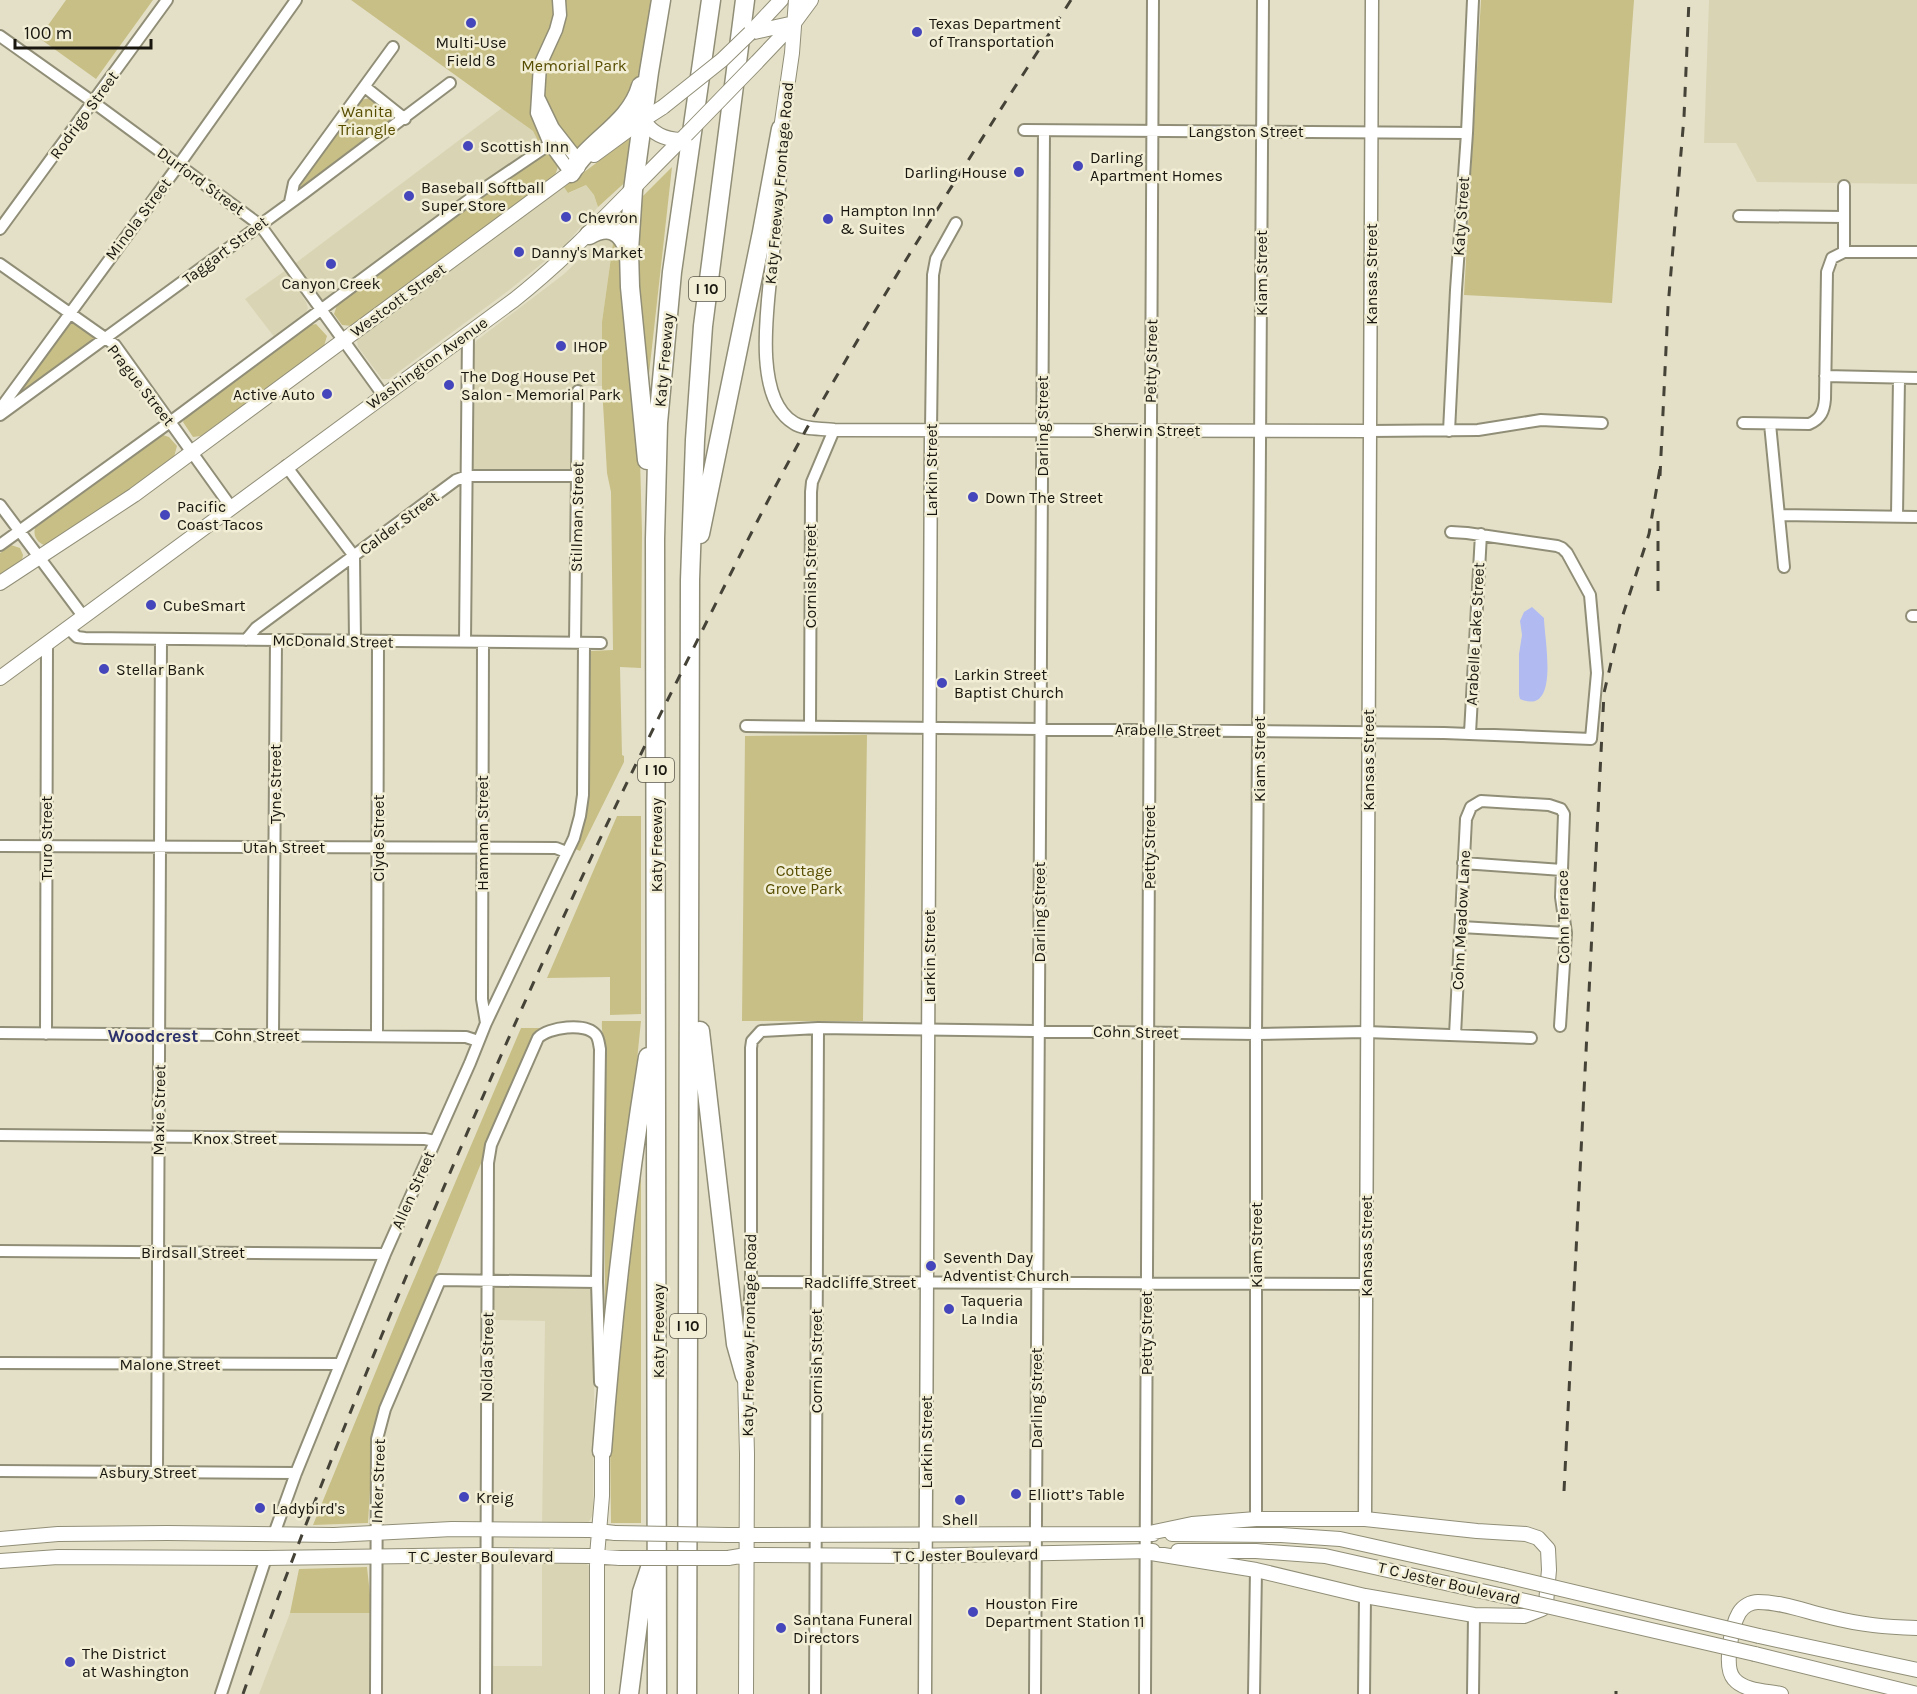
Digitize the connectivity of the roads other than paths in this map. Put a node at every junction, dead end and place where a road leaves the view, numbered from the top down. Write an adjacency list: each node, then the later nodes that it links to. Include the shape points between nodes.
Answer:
1 (167, 0): 23 (street, Rodrigo Street)
2 (296, 0): 35 (street, Minola Street)
3 (559, 0): 22 (street, via 556,30 540,65)
4 (661, 0): 19 (highway)
5 (711, 0): 86 (highway, Katy Freeway / I 10, via 672,272 658,423)
6 (746, 0): 91 (highway, Katy Freeway / I 10, via 703,326 694,440)
7 (781, 0): 15 (main road, Westcott Street)
8 (796, 0): 14 (main road, Katy Freeway Frontage Road)
9 (811, 0): 14 (main road, Washington Avenue)
10 (1153, 0): 29 (street, Petty Street)
11 (1263, 0): 30 (street, Kiam Street)
12 (1372, 0): 31 (street, Kansas Street)
13 (1473, 0): 32 (street, Katy Street)
14 (794, 23): 16 (main road, Washington Avenue); 26 (main road, Katy Freeway Frontage Road)
15 (750, 33): 16 (main road); 25 (main road, Westcott Street, bridge, via 722,60)
16 (779, 33): 33 (main road, Washington Avenue, bridge)
17 (0, 36): 23 (street, Durford Street)
18 (393, 47): 21 (street)
19 (649, 72): 25 (highway); 36 (highway, via 627,113)
20 (450, 83): 24 (street, Taggart Street)
21 (365, 87): 24 (street); 39 (street, via 294,183)
22 (539, 98): 34 (street, via 537,112); 36 (street)
23 (93, 102): 35 (street, Durford Street); 44 (street, Rodrigo Street)
24 (405, 119): 39 (street, Taggart Street)
25 (643, 120): 33 (main road, via 649,129); 36 (main road, Westcott Street); 38 (highway)
26 (781, 129): 52 (street, Katy Freeway Frontage Road, via 781,170); 91 (highway)
27 (1024, 130): 28 (street, Langston Street)
28 (1044, 131): 29 (street, Langston Street); 67 (street, Darling Street)
29 (1152, 131): 30 (street, Langston Street); 70 (street, Petty Street)
30 (1262, 131): 31 (street, Langston Street); 71 (street, Kiam Street)
31 (1372, 132): 32 (street, Langston Street); 72 (street, Kansas Street)
32 (1467, 133): 73 (street, Katy Street)
33 (673, 143): 38 (main road, Washington Avenue)
34 (550, 144): 36 (street); 50 (street)
35 (178, 166): 43 (street, Durford Street); 51 (street, Minola Street)
36 (574, 166): 55 (main road, Westcott Street)
37 (1844, 186): 41 (street)
38 (633, 190): 45 (main road, Washington Avenue); 46 (highway)
39 (290, 202): 43 (street, Taggart Street)
40 (1739, 216): 41 (street)
41 (1844, 217): 48 (street)
42 (956, 223): 69 (street, Larkin Street, via 936,259 933,275)
43 (260, 225): 50 (street, Durford Street); 54 (street, Taggart Street)
44 (0, 230)
45 (589, 235): 46 (highway, via 599,229 612,230 624,239); 53 (main road, Washington Avenue)
46 (629, 251): 86 (highway)
47 (1917, 252): 48 (street)
48 (1840, 253): 56 (street, via 1830,262 1827,272)
49 (0, 264): 51 (street, Prague Street)
50 (321, 309): 55 (street, Durford Street); 63 (street)
51 (69, 313): 54 (street, Prague Street); 61 (street, Minola Street)
52 (765, 330): 68 (street, Sherwin Street, via 767,368 780,410 801,426)
53 (468, 334): 60 (main road, Washington Avenue); 76 (street)
54 (105, 339): 62 (street, Taggart Street); 63 (street, Prague Street, via 115,345)
55 (344, 340): 60 (street, Durford Street); 74 (main road, Westcott Street)
56 (1825, 376): 57 (street); 66 (street, via 1824,408 1819,419 1809,424)
57 (1899, 378): 58 (street); 81 (street)
58 (1917, 378)
59 (578, 391): 77 (street, Stillman Street)
60 (383, 395): 75 (main road, Washington Avenue)
61 (0, 409)
62 (0, 415)
63 (170, 422): 74 (street, Prague Street); 83 (street)
64 (1602, 423): 73 (street, Sherwin Street, via 1541,420)
65 (1743, 423): 66 (street)
66 (1770, 424): 80 (street)
67 (1042, 429): 69 (street, Sherwin Street); 70 (street, Sherwin Street); 109 (street, Darling Street)
68 (834, 430): 69 (street, Sherwin Street); 107 (street, Cornish Street, via 811,492)
69 (931, 430): 108 (street, Larkin Street)
70 (1151, 430): 71 (street, Sherwin Street); 110 (street, Petty Street)
71 (1260, 430): 72 (street, Sherwin Street); 111 (street, Kiam Street)
72 (1370, 431): 73 (street, Sherwin Street); 112 (street, Kansas Street)
73 (1449, 431)
74 (191, 452): 79 (street, Prague Street); 88 (main road, Westcott Street, via 134,495)
75 (286, 466): 79 (main road, Washington Avenue); 89 (street)
76 (467, 476): 77 (street); 89 (street, Calder Street, via 456,480); 100 (street)
77 (577, 476): 103 (street, Stillman Street)
78 (0, 505): 83 (street)
79 (231, 507): 93 (main road, Washington Avenue)
80 (1779, 514): 81 (street); 90 (street)
81 (1897, 516): 82 (street)
82 (1917, 517)
83 (19, 530): 87 (street); 88 (street)
84 (1451, 532): 85 (street)
85 (1481, 534): 113 (street, Arabelle Lake Street); 113 (street, Arabelle Street, via 1562,548 1587,586 1597,673 1591,739)
86 (655, 539): 127 (highway, Katy Freeway / I 10)
87 (0, 545)
88 (38, 556): 92 (main road, Westcott Street); 93 (street)
89 (354, 556): 96 (street, Calder Street, via 256,628); 98 (street)
90 (1784, 567)
91 (690, 579): 126 (highway, Katy Freeway / I 10)
92 (0, 583)
93 (83, 616): 94 (main road, Washington Avenue)
94 (68, 628): 95 (street, McDonald Street, via 77,637 85,638); 102 (main road, Washington Avenue)
95 (161, 639): 96 (street, McDonald Street); 119 (street, Maxie Street)
96 (246, 640): 97 (street, McDonald Street)
97 (276, 640): 98 (street, McDonald Street); 117 (street, Tyne Street)
98 (355, 641): 99 (street, McDonald Street)
99 (378, 641): 100 (street, McDonald Street); 118 (street, Clyde Street)
100 (465, 642): 101 (street, McDonald Street)
101 (483, 642): 103 (street, McDonald Street); 120 (street, Hamman Street)
102 (47, 643): 105 (main road, Washington Avenue); 116 (street, Truro Street)
103 (579, 643): 104 (street, McDonald Street); 121 (street, Stillman Street, via 583,795 574,838)
104 (601, 643)
105 (0, 678)
106 (746, 726): 107 (street, Arabelle Street)
107 (810, 727): 108 (street, Arabelle Street)
108 (930, 728): 109 (street, Arabelle Street); 131 (street, Larkin Street)
109 (1041, 729): 110 (street, Arabelle Street); 132 (street, Darling Street)
110 (1149, 730): 111 (street, Arabelle Street); 133 (street, Petty Street)
111 (1260, 731): 112 (street, Arabelle Street); 138 (street, Kiam Street)
112 (1368, 732): 113 (street, Arabelle Street); 134 (street, Kansas Street)
113 (1470, 733)
114 (1471, 807): 122 (street, Cohn Meadow Lane, via 1466,819); 123 (street, Cohn Terrace, via 1481,801 1561,809 1565,817)
115 (0, 846): 116 (street, Utah Street)
116 (46, 846): 119 (street, Utah Street); 136 (street, Truro Street)
117 (274, 847): 118 (street, Utah Street); 119 (street, Utah Street); 139 (street, Tyne Street)
118 (378, 847): 120 (street, Utah Street); 140 (street, Clyde Street)
119 (161, 848): 137 (street, Maxie Street)
120 (482, 848): 121 (street, Utah Street, via 556,848); 128 (street, Hamman Street, via 482,999)
121 (566, 852): 128 (street, Allen Street)
122 (1463, 863): 123 (street); 124 (street, Cohn Meadow Lane)
123 (1562, 870): 125 (street, Cohn Terrace)
124 (1461, 927): 125 (street); 141 (street, Cohn Meadow Lane)
125 (1566, 933): 129 (street, Cohn Terrace)
126 (690, 958): 163 (highway, via 736,1344); 199 (highway, Katy Freeway / I 10)
127 (657, 1002): 164 (highway, via 635,1138); 183 (highway, Katy Freeway / I 10)
128 (486, 1023): 143 (street, Allen Street)
129 (1560, 1026)
130 (818, 1028): 131 (street, Cohn Street); 144 (street, Cohn Street, via 769,1030 758,1034); 154 (street, Cornish Street)
131 (928, 1030): 132 (street, Cohn Street); 155 (street, Larkin Street)
132 (1039, 1031): 133 (street, Cohn Street); 156 (street, Darling Street)
133 (1148, 1032): 138 (street, Cohn Street); 157 (street, Petty Street)
134 (1366, 1032): 138 (street, Cohn Street); 141 (street, Cohn Street); 159 (street, Kansas Street)
135 (0, 1033): 136 (street, Cohn Street)
136 (46, 1034): 137 (street, Cohn Street)
137 (160, 1034): 139 (street, Cohn Street); 146 (street, Maxie Street)
138 (1257, 1034): 158 (street, Kiam Street)
139 (273, 1035): 140 (street, Cohn Street)
140 (377, 1035): 143 (street, Cohn Street, via 466,1037)
141 (1455, 1035): 142 (street, Cohn Street)
142 (1531, 1038)
143 (478, 1041): 147 (street, Allen Street)
144 (751, 1048): 153 (street, Katy Freeway Frontage Road)
145 (0, 1135): 146 (street, Knox Street)
146 (158, 1138): 147 (street, Knox Street); 149 (street, Maxie Street)
147 (435, 1141): 150 (street, Allen Street)
148 (0, 1251): 149 (street, Birdsall Street)
149 (159, 1252): 150 (street, Birdsall Street); 162 (street, Maxie Street)
150 (385, 1254): 161 (street, Allen Street)
151 (488, 1281): 152 (street); 152 (street, Nolda Street, via 487,1183 491,1144 538,1038 554,1029 582,1028 597,1036 600,1049); 170 (street, Nolda Street); 173 (street, Inker Street, via 440,1280 385,1409 376,1452)
152 (597, 1281): 164 (street)
153 (750, 1282): 154 (street, Radcliffe Street); 163 (street, Katy Freeway Frontage Road)
154 (816, 1282): 155 (street, Radcliffe Street); 181 (street, Cornish Street)
155 (927, 1282): 156 (street, Radcliffe Street); 177 (street, Larkin Street)
156 (1037, 1283): 157 (street, Radcliffe Street); 179 (street, Darling Street)
157 (1146, 1283): 158 (street, Radcliffe Street); 180 (street, Petty Street)
158 (1256, 1283): 159 (street, Radcliffe Street); 168 (street, Kiam Street)
159 (1366, 1284): 169 (street, Kansas Street)
160 (0, 1364): 162 (street, Malone Street)
161 (340, 1364): 162 (street, Malone Street); 167 (street, Allen Street)
162 (158, 1365): 166 (street, Maxie Street)
163 (745, 1376): 176 (main road, Katy Freeway Frontage Road)
164 (602, 1451): 171 (main road)
165 (0, 1471): 166 (street, Asbury Street)
166 (157, 1472): 167 (street, Asbury Street)
167 (296, 1473): 175 (street, Allen Street)
168 (1256, 1519): 169 (main road); 180 (main road, via 1192,1524)
169 (1365, 1519): 200 (main road, via 1526,1534 1542,1541 1549,1554 1544,1607 1524,1617)
170 (486, 1530): 171 (main road, T C Jester Boulevard); 173 (main road, T C Jester Boulevard); 187 (street, Nolda Street)
171 (598, 1531): 176 (main road, T C Jester Boulevard, bridge); 189 (main road)
172 (167, 1533): 174 (main road, T C Jester Boulevard); 175 (main road, T C Jester Boulevard); 194 (main road)
173 (376, 1533): 175 (main road, T C Jester Boulevard); 193 (street, Inker Street)
174 (58, 1534): 182 (main road, T C Jester Boulevard); 192 (main road)
175 (274, 1534)
176 (746, 1534): 181 (main road, T C Jester Boulevard); 188 (main road, Katy Freeway Frontage Road)
177 (926, 1534): 178 (main road, T C Jester Boulevard); 181 (main road, T C Jester Boulevard); 191 (street, Larkin Street)
178 (995, 1534): 179 (main road, T C Jester Boulevard); 186 (main road)
179 (1036, 1534): 180 (main road, T C Jester Boulevard); 185 (street, Darling Street)
180 (1145, 1534): 184 (street, Petty Street); 202 (main road, T C Jester Boulevard, bridge, via 1340,1539)
181 (815, 1535): 190 (street, Cornish Street)
182 (0, 1539)
183 (658, 1543): 210 (highway, via 642,1592); 211 (highway, Katy Freeway / I 10)
184 (1145, 1552): 185 (main road, T C Jester Boulevard); 197 (main road); 205 (main road, T C Jester Boulevard, bridge, via 1256,1551 1324,1556); 218 (street, Petty Street)
185 (1035, 1553): 186 (main road, T C Jester Boulevard); 217 (street, Darling Street)
186 (999, 1554): 191 (main road, T C Jester Boulevard)
187 (485, 1555): 189 (main road, T C Jester Boulevard); 193 (main road, T C Jester Boulevard); 208 (street, Nolda Street)
188 (746, 1555): 189 (main road, T C Jester Boulevard, bridge); 190 (main road, T C Jester Boulevard); 214 (main road, Katy Freeway Frontage Road)
189 (597, 1556): 209 (main road)
190 (815, 1556): 191 (main road, T C Jester Boulevard); 215 (street, Cornish Street)
191 (926, 1556): 216 (street, Larkin Street)
192 (58, 1557): 194 (main road, T C Jester Boulevard); 196 (main road, T C Jester Boulevard)
193 (377, 1557): 195 (main road, T C Jester Boulevard); 207 (street, Inker Street)
194 (166, 1558): 195 (main road, T C Jester Boulevard)
195 (266, 1558): 206 (street)
196 (0, 1562)
197 (1256, 1570): 198 (main road); 219 (street)
198 (1365, 1596): 200 (main road); 220 (street)
199 (687, 1598): 212 (highway, Katy Freeway / I 10); 213 (highway)
200 (1474, 1615): 221 (street)
201 (1917, 1628): 222 (main road, via 1873,1627 1777,1605 1750,1604 1741,1610 1736,1621 1728,1656 1730,1673 1746,1686)
202 (1880, 1662): 203 (main road); 204 (main road, T C Jester Boulevard)
203 (1917, 1664)
204 (1917, 1670)
205 (1881, 1684): 223 (main road); 224 (main road, T C Jester Boulevard)
206 (221, 1694)
207 (376, 1694)
208 (486, 1694)
209 (597, 1694)
210 (629, 1694)
211 (657, 1694)
212 (687, 1694)
213 (700, 1694)
214 (746, 1694)
215 (815, 1694)
216 (926, 1694)
217 (1035, 1694)
218 (1145, 1694)
219 (1254, 1694)
220 (1364, 1694)
221 (1473, 1694)
222 (1781, 1694)
223 (1897, 1694)
224 (1917, 1694)

